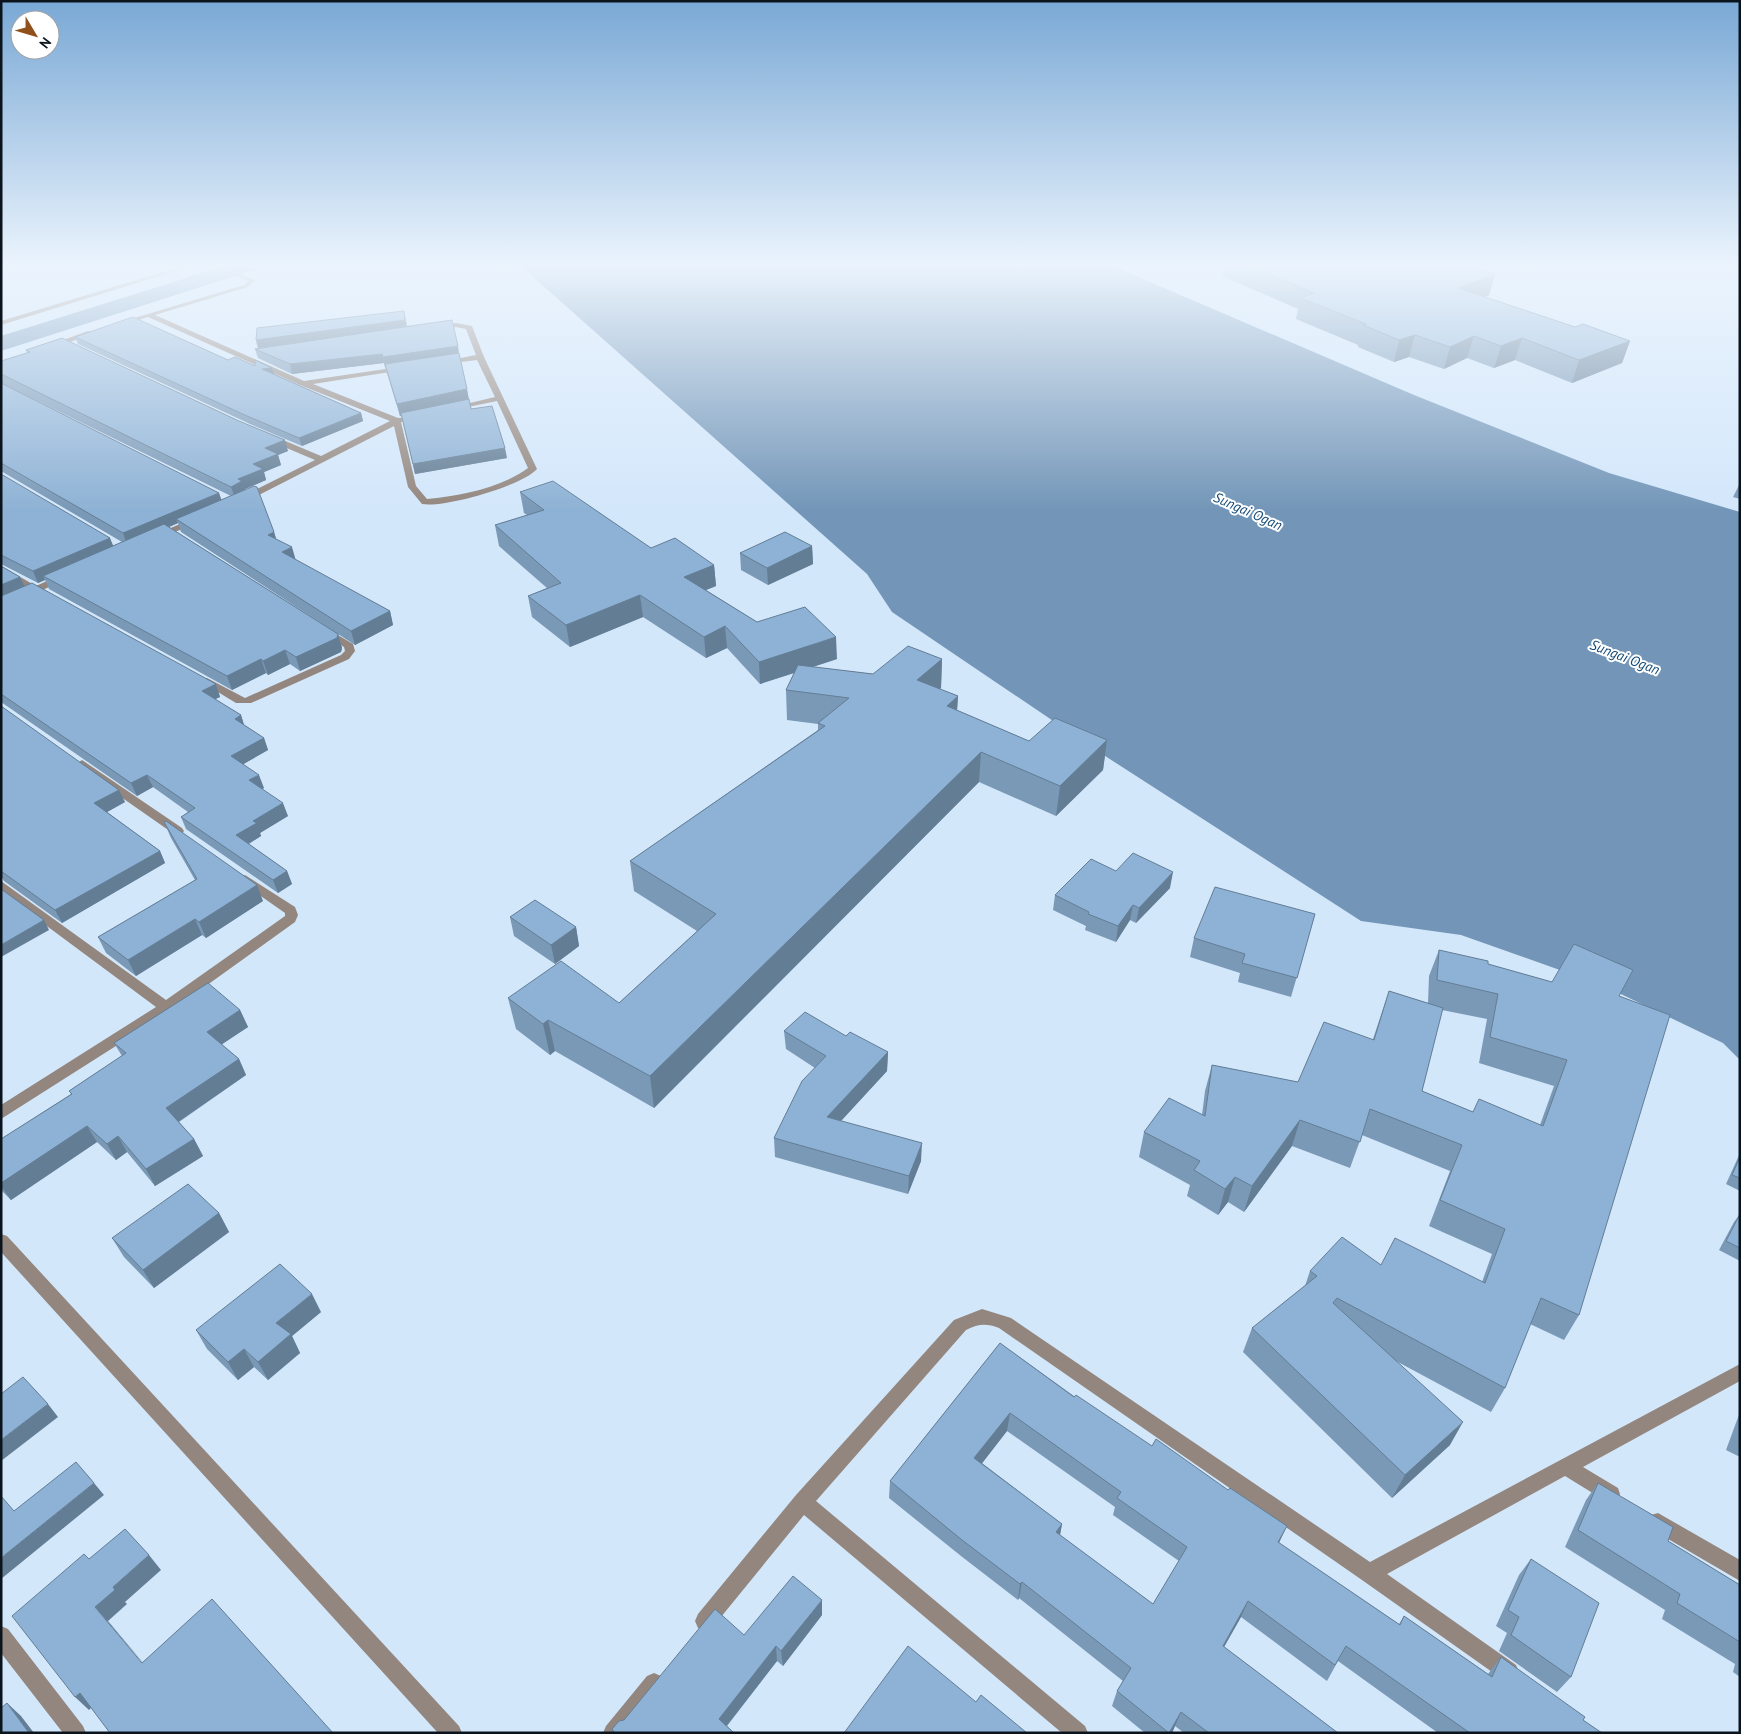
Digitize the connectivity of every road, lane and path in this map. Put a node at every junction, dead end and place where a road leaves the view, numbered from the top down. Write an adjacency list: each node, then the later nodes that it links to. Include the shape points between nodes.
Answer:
1 (220, 348): 4 (street)
2 (477, 348): 5 (street)
3 (257, 353): 4 (street)
4 (238, 356): 8 (street)
5 (480, 356): 6 (street); 9 (street)
6 (440, 362)
7 (411, 367): 8 (street)
8 (302, 383): 12 (street)
9 (499, 398): 10 (street); 12 (street, via 533,469 518,479 442,501 425,502 412,487)
10 (444, 410)
11 (416, 417): 12 (street)
12 (397, 421): 14 (street)
13 (266, 436): 14 (street)
14 (321, 459): 15 (street)
15 (233, 503)
16 (205, 516): 17 (street, via 173,534)
17 (151, 539)
18 (1, 569): 20 (street)
19 (71, 574): 20 (street)
20 (35, 590): 21 (street); 22 (street)
21 (53, 599)
22 (1, 605)
23 (316, 625): 24 (street, via 348,646 350,652 345,658 247,701 240,701)
24 (192, 674)
25 (74, 758): 26 (street)
26 (186, 837)
27 (234, 871): 29 (street, via 290,910 290,919)
28 (1, 885): 29 (street)
29 (166, 1007): 30 (street)
30 (1, 1113)
31 (1, 1241): 44 (street)
32 (1740, 1372): 33 (street)
33 (1565, 1466): 34 (street); 38 (street)
34 (1623, 1501)
35 (803, 1502): 38 (street, via 960,1325 977,1315 1005,1323); 39 (street); 46 (street)
36 (1640, 1511): 37 (street)
37 (1740, 1571)
38 (1369, 1573): 42 (street)
39 (695, 1633)
40 (1, 1636): 43 (street)
41 (664, 1671): 45 (street)
42 (1522, 1682)
43 (76, 1733)
44 (452, 1733)
45 (613, 1733)
46 (1078, 1733)

